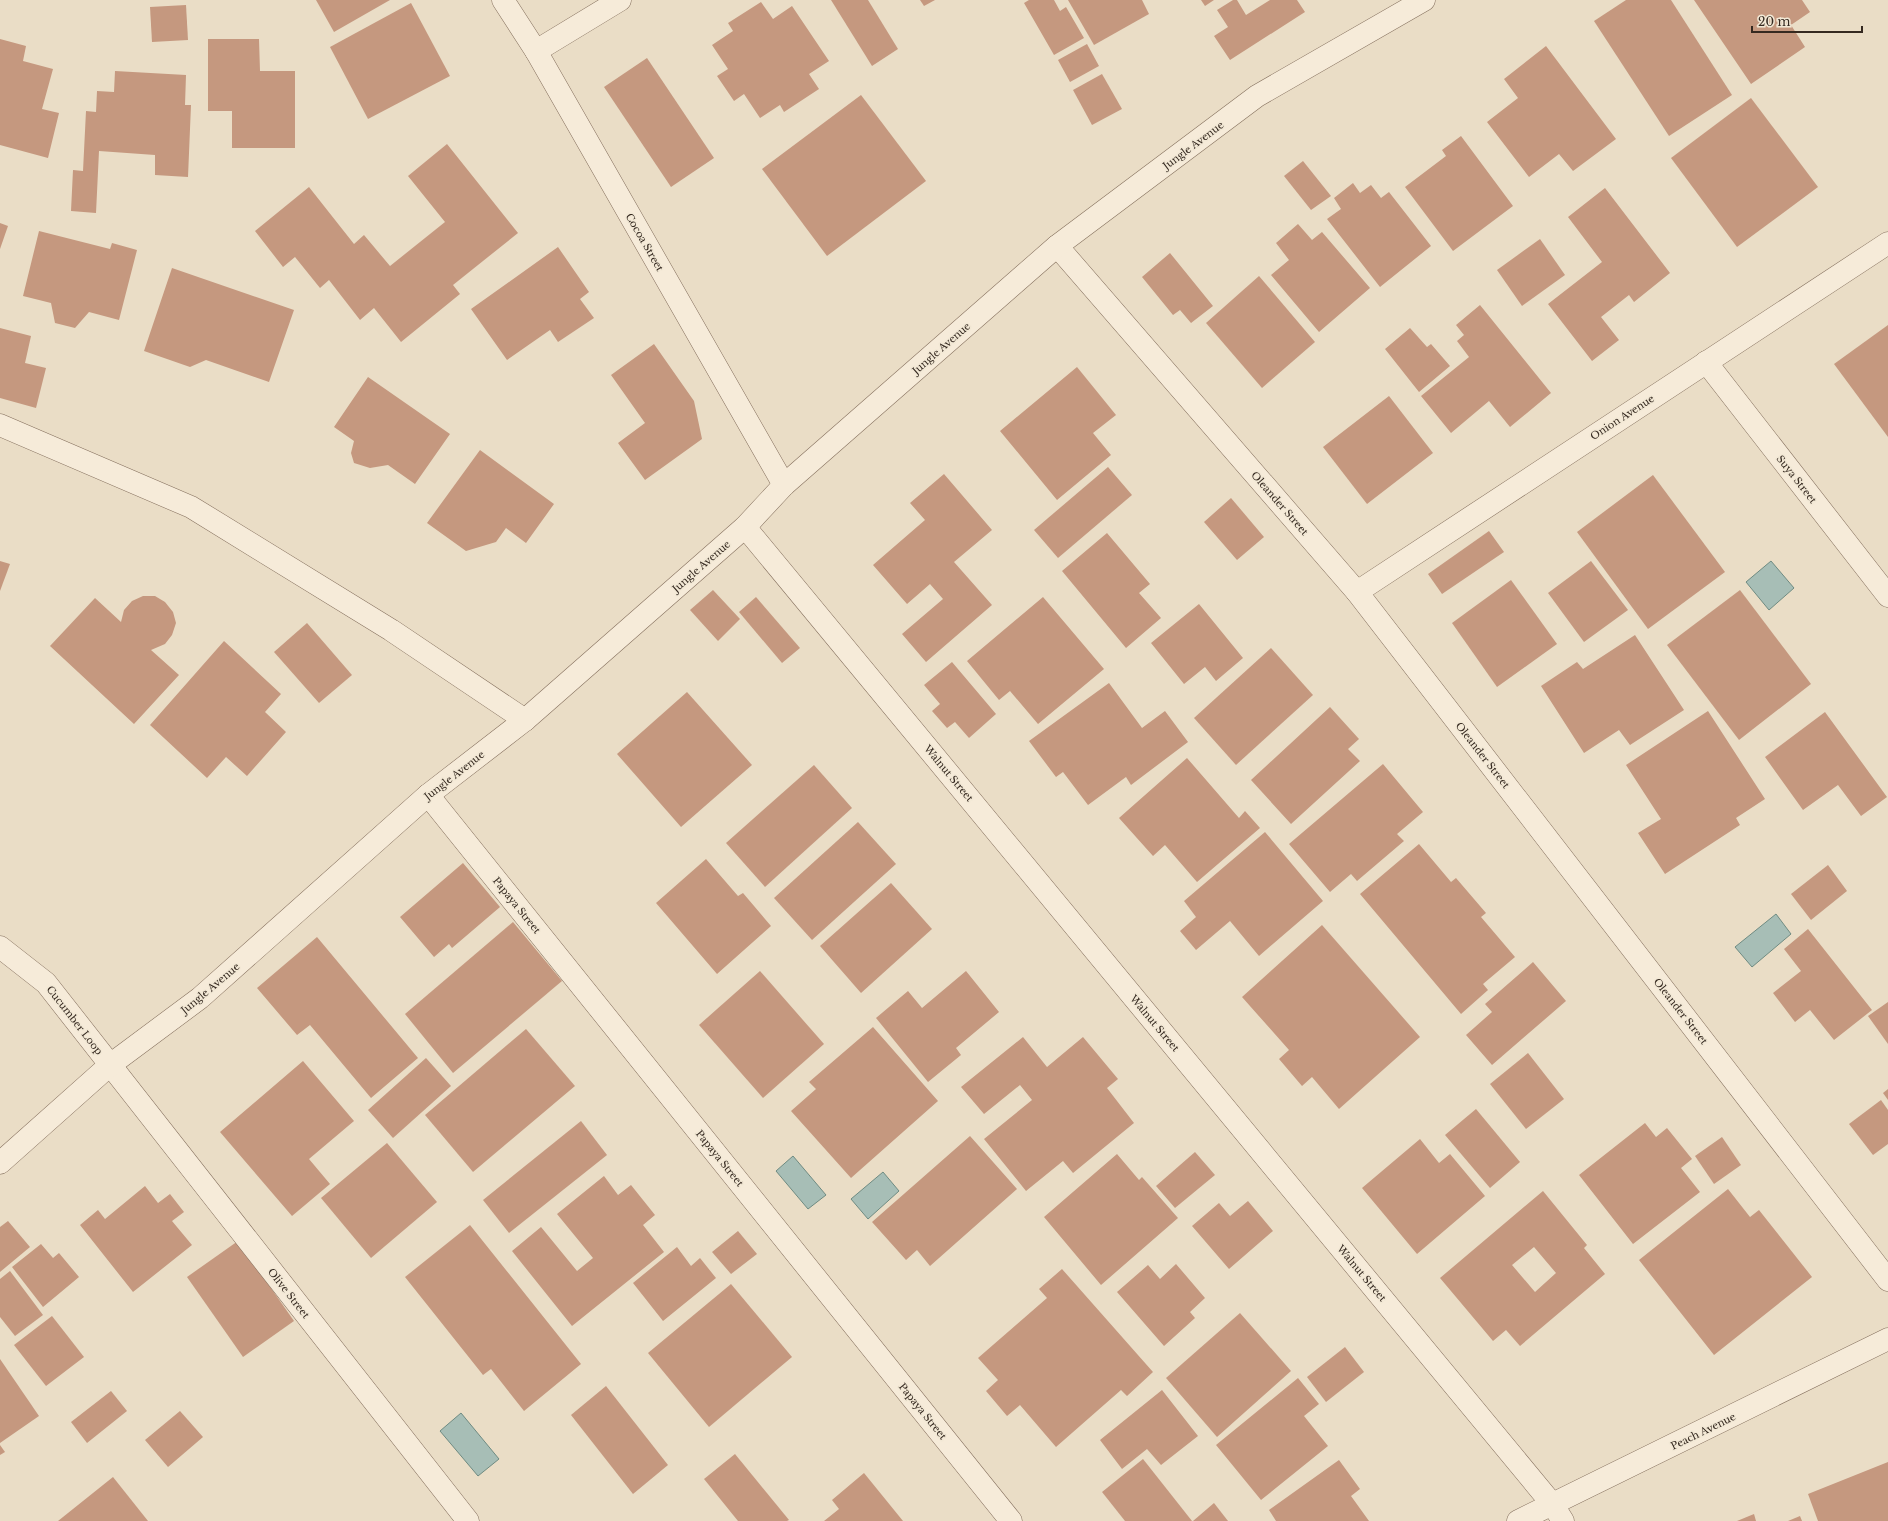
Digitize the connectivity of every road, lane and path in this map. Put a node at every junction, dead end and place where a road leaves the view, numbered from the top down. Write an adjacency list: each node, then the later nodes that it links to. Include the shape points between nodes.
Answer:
1 (503, 0): 4 (street, Cocoa Street)
2 (620, 0): 4 (street)
3 (1424, 0): 6 (street, Jungle Avenue, via 1257,96)
4 (536, 51): 9 (street, Cocoa Street)
5 (1888, 243): 7 (street, Onion Avenue)
6 (1057, 246): 9 (street, Jungle Avenue); 11 (street, Oleander Street)
7 (1706, 362): 11 (street, Onion Avenue); 12 (street, Suya Street)
8 (0, 425): 13 (street, via 191,507 391,630)
9 (784, 485): 10 (street, Jungle Avenue)
10 (745, 527): 13 (street, Jungle Avenue); 20 (street, Walnut Street)
11 (1357, 592): 18 (street, Oleander Street)
12 (1888, 596)
13 (525, 720): 14 (street, Jungle Avenue)
14 (428, 795): 16 (street, Jungle Avenue, via 200,998); 22 (street, Papaya Street)
15 (0, 947): 16 (street, Cucumber Loop, via 46,983)
16 (110, 1065): 17 (street, Jungle Avenue); 21 (street, Olive Street)
17 (0, 1163)
18 (1888, 1280)
19 (1888, 1339): 20 (street, Peach Avenue)
20 (1558, 1513): 23 (street, Peach Avenue)
21 (468, 1521)
22 (1012, 1521)
23 (1518, 1521)

